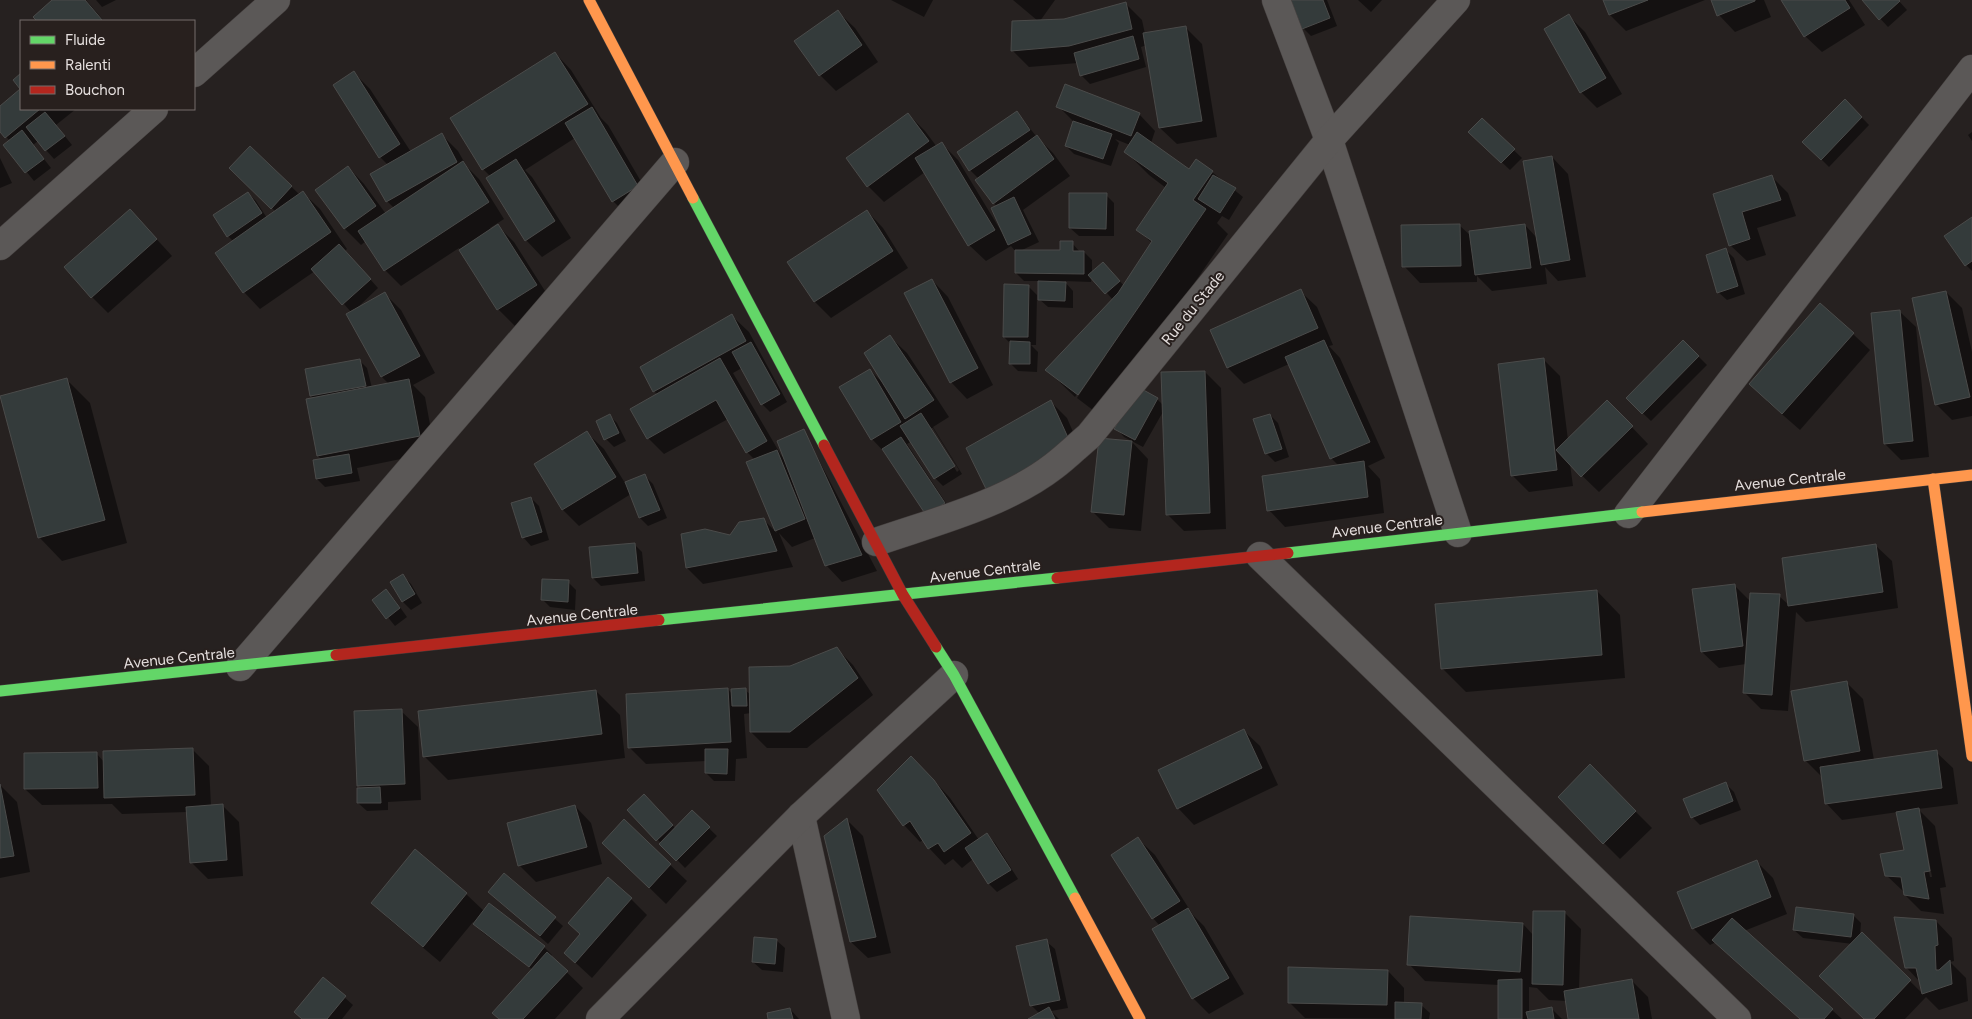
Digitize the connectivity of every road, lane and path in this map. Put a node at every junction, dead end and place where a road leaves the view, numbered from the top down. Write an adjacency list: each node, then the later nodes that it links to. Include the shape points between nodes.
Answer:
1 (276, 0): 6 (street)
2 (589, 0): 9 (main road)
3 (1276, 0): 8 (street)
4 (1456, 0): 8 (street, Rue du Stade)
5 (1972, 69): 13 (street)
6 (195, 72)
7 (153, 110): 10 (street)
8 (1329, 140): 14 (street); 15 (street, Rue du Stade, via 1089,436 1053,467 984,505)
9 (675, 162): 15 (main road); 18 (street)
10 (0, 246)
11 (1972, 475): 12 (main road, Avenue Centrale)
12 (1933, 479): 13 (main road, Avenue Centrale); 21 (main road)
13 (1628, 514): 14 (main road, Avenue Centrale)
14 (1458, 533): 16 (main road, Avenue Centrale)
15 (876, 542): 17 (main road)
16 (1260, 556): 17 (main road, Avenue Centrale); 26 (street)
17 (903, 595): 18 (main road, Avenue Centrale); 19 (main road)
18 (240, 667): 20 (main road, Avenue Centrale)
19 (954, 675): 22 (street); 25 (main road)
20 (0, 691)
21 (1972, 756)
22 (802, 816): 23 (street); 24 (street)
23 (600, 1019)
24 (846, 1019)
25 (1140, 1019)
26 (1737, 1019)

